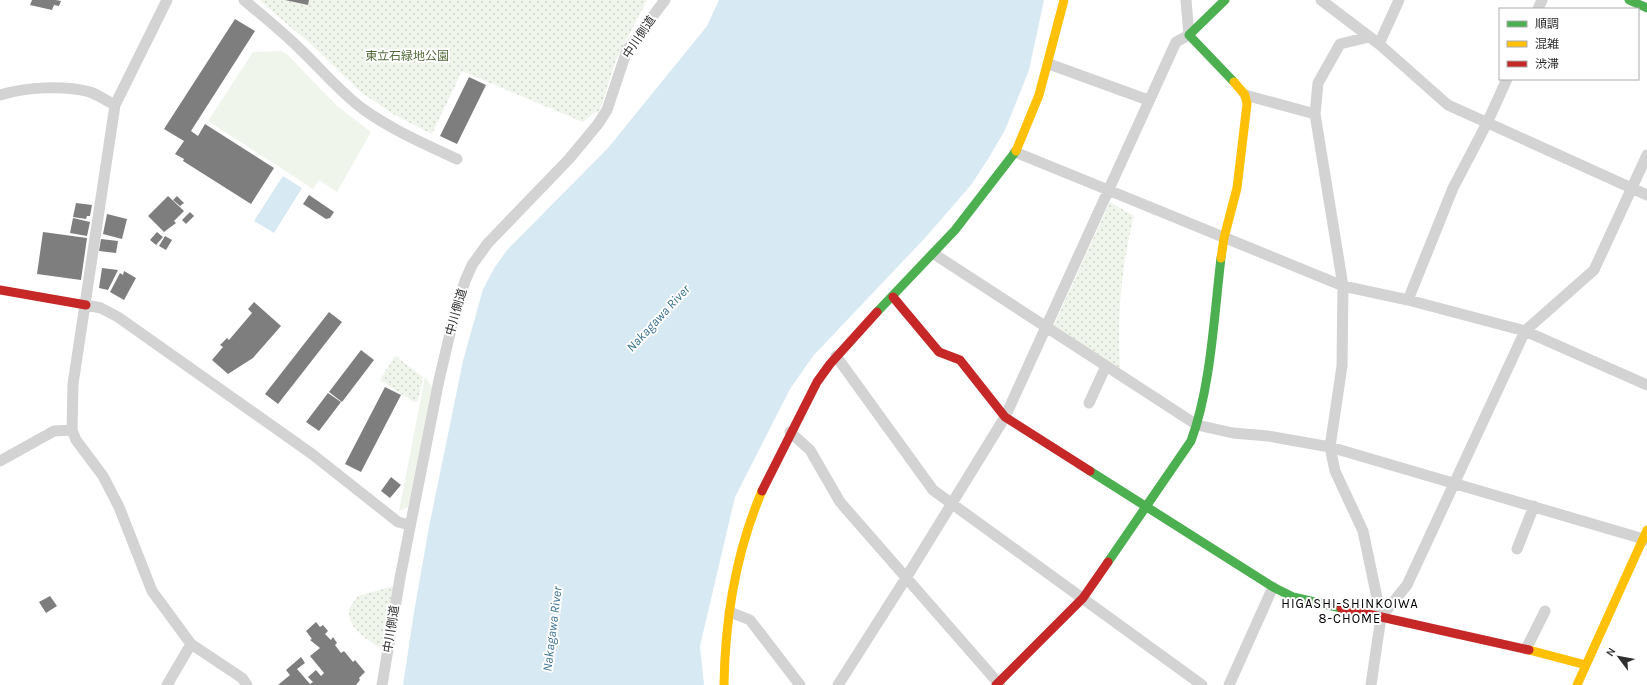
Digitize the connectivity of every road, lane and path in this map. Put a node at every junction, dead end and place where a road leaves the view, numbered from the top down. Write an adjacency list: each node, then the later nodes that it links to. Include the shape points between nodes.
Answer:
1 (167, 0): 19 (street)
2 (244, 0): 24 (street, via 363,109 416,140)
3 (665, 0): 51 (street, 中川側道, via 627,50 607,110 594,130 488,243 472,265 458,302 447,345)
4 (1064, 0): 14 (street)
5 (1186, 0): 11 (street)
6 (1225, 0): 11 (street)
7 (1321, 0): 12 (street)
8 (1399, 0): 13 (street)
9 (1629, 0): 10 (street)
10 (1647, 8)
11 (1189, 35): 17 (street); 18 (street, via 1176,42)
12 (1369, 37): 13 (street); 20 (street, via 1340,44 1318,83)
13 (1379, 44): 21 (street, via 1448,105)
14 (1049, 64): 18 (street); 22 (street, via 1035,107)
15 (1508, 80): 21 (street)
16 (0, 94): 19 (street, via 28,89 69,89 90,92)
17 (1245, 95): 20 (street); 28 (street, via 1246,114 1237,188)
18 (1148, 100): 26 (street)
19 (115, 105): 34 (street)
20 (1315, 114): 30 (street)
21 (1487, 123): 25 (street); 33 (street, via 1453,188)
22 (1015, 152): 26 (street); 29 (street, via 977,204)
23 (1647, 155): 25 (street)
24 (457, 159)
25 (1632, 188): 27 (street); 36 (street, via 1594,270)
26 (1108, 191): 28 (street); 35 (street)
27 (1647, 195)
28 (1224, 238): 30 (street); 42 (street, via 1207,373)
29 (934, 254): 32 (street); 35 (street)
30 (1343, 286): 33 (street); 45 (street, via 1342,366)
31 (0, 290): 34 (street)
32 (893, 298): 37 (street); 41 (street, via 939,352 960,360)
33 (1408, 300): 36 (street)
34 (86, 305): 43 (street, via 73,384); 51 (street, via 101,308 118,317 312,454 398,522)
35 (1047, 328): 38 (street); 41 (street)
36 (1525, 331): 39 (street); 47 (street)
37 (836, 356): 44 (street, via 812,388); 48 (street, via 934,490)
38 (1106, 366): 40 (street); 42 (street)
39 (1647, 385)
40 (1089, 403)
41 (1005, 417): 48 (street); 50 (street)
42 (1197, 425): 45 (street, via 1233,433 1268,436); 50 (street, via 1191,441)
43 (72, 430): 46 (street, via 54,431); 60 (street, via 76,440 103,476 119,507 152,591)
44 (790, 432): 54 (street, via 810,450 840,502); 58 (street, via 757,503 740,555)
45 (1330, 447): 47 (street); 59 (street, via 1335,471 1363,531)
46 (0, 461)
47 (1455, 483): 49 (street); 59 (street, via 1407,585)
48 (952, 504): 54 (street); 56 (street)
49 (1534, 506): 52 (street); 53 (street)
50 (1147, 508): 55 (street); 56 (street)
51 (410, 525): 66 (street, 中川側道)
52 (1646, 536): 62 (street)
53 (1517, 549)
54 (906, 578): 63 (street); 69 (street)
55 (1273, 587): 59 (street, via 1293,597); 71 (street)
56 (1082, 598): 63 (street); 70 (street)
57 (1545, 611): 61 (street)
58 (730, 612): 67 (street); 68 (street, via 750,620)
59 (1380, 617): 61 (street); 72 (street)
60 (191, 644): 64 (street); 65 (street, via 242,678)
61 (1526, 649): 62 (street)
62 (1586, 665): 73 (street)
63 (998, 684)
64 (167, 685)
65 (247, 685)
66 (382, 685)
67 (724, 685)
68 (800, 685)
69 (838, 685)
70 (1202, 685)
71 (1229, 685)
72 (1371, 685)
73 (1577, 685)

